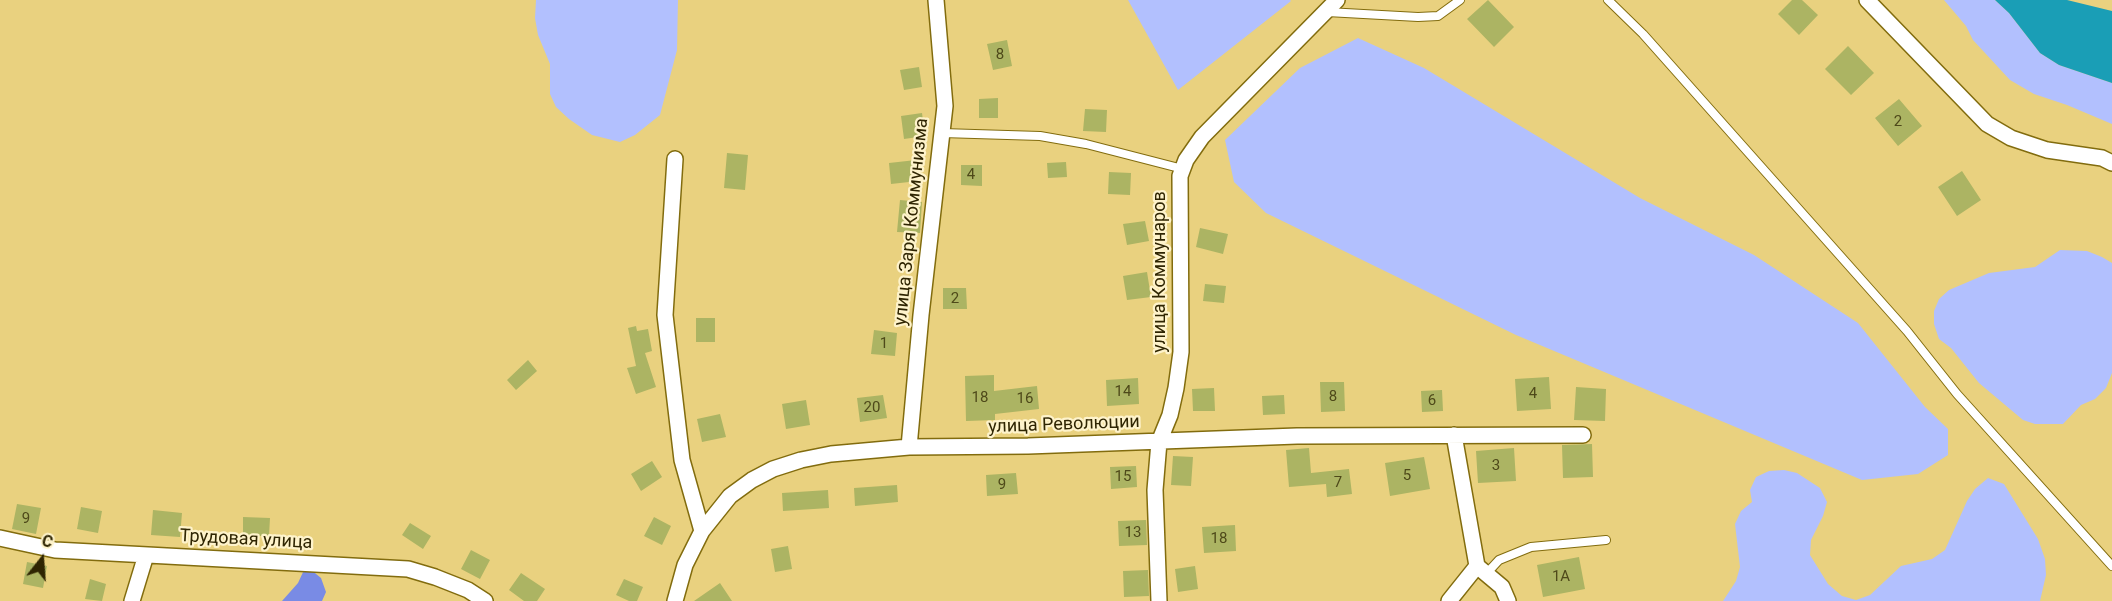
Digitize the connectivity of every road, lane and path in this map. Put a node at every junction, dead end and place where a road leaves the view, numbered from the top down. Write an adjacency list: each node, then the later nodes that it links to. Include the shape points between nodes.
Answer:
1 (936, 0): 7 (street, улица Заря Коммунизма, via 945,106)
2 (1337, 0): 6 (street, улица Коммунаров)
3 (1460, 0): 6 (lane, via 1438,16)
4 (1608, 0): 19 (lane, via 1643,34)
5 (1867, 0): 9 (street, via 1987,124 2011,138 2047,150)
6 (1326, 12): 10 (street, улица Коммунаров, via 1202,137)
7 (942, 133): 10 (lane, via 1040,136); 14 (street, улица Заря Коммунизма)
8 (675, 159): 15 (street, via 665,315 682,460)
9 (2112, 163)
10 (1183, 169): 13 (street, улица Коммунаров, via 1179,190 1181,352 1172,406)
11 (1454, 435): 12 (street, улица Революции); 13 (street, улица Революции); 20 (street)
12 (1583, 435)
13 (1159, 442): 14 (street, улица Революции); 25 (street, улица Коммунаров, via 1155,490)
14 (909, 447): 15 (street, улица Революции, via 831,454 773,469 730,496)
15 (702, 531): 24 (street, улица Революции, via 685,565)
16 (0, 538): 18 (street, Трудовая улица, via 55,550)
17 (1606, 540): 20 (lane, via 1532,548)
18 (146, 555): 21 (street, Трудовая улица, via 408,570 435,577); 22 (street)
19 (2112, 566)
20 (1482, 570): 26 (street); 27 (street, via 1502,587)
21 (464, 595): 23 (street, Трудовая улица)
22 (132, 601)
23 (485, 601)
24 (675, 601)
25 (1159, 601)
26 (1449, 601)
27 (1508, 601)

